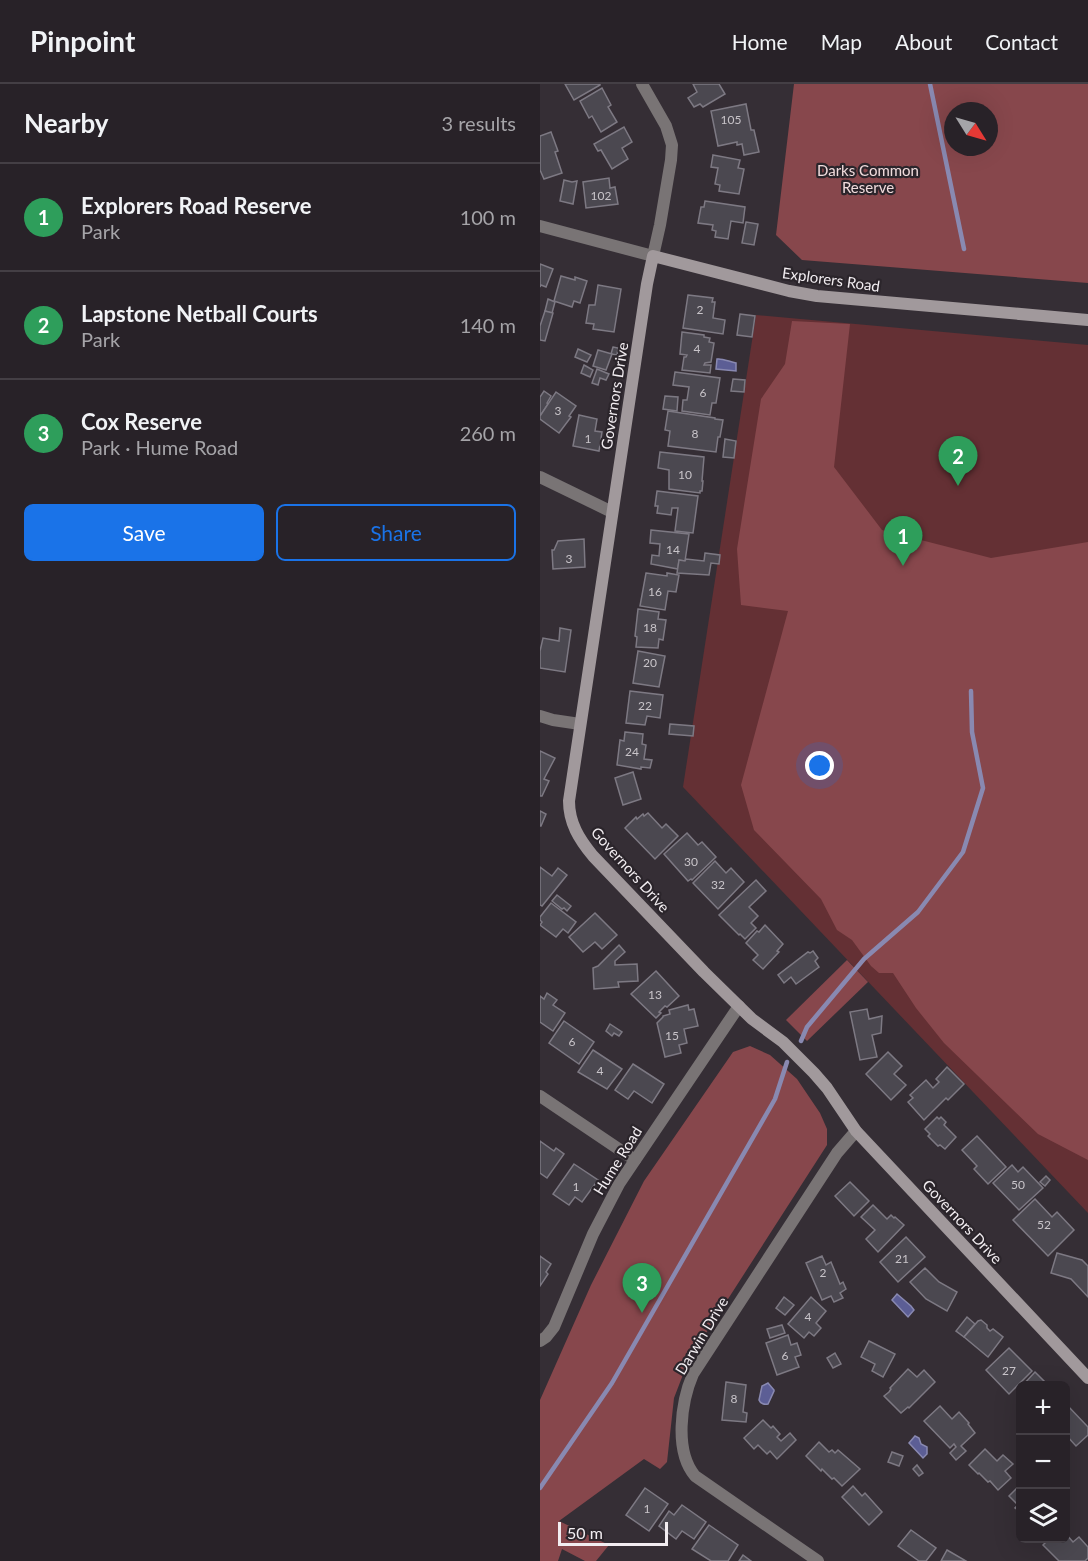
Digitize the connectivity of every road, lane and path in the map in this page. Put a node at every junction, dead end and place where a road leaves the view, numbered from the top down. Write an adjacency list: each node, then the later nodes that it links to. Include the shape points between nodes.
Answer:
1 (642, 84): 3 (street, Governors Drive, via 666,126 672,145)
2 (540, 226): 3 (street, Explorers Road)
3 (653, 256): 4 (main road, Explorers Road, via 817,296); 6 (main road, Governors Drive)
4 (1088, 320)
5 (540, 477): 6 (street)
6 (612, 512): 8 (main road, Governors Drive)
7 (540, 716): 8 (street)
8 (580, 724): 9 (main road, Governors Drive, via 569,801 579,838)
9 (739, 1006): 11 (main road, Governors Drive, via 814,1073); 12 (street, Hume Road)
10 (540, 1096): 12 (street)
11 (856, 1131): 14 (main road, Governors Drive); 15 (street, Darwin Drive, via 837,1153 693,1374 682,1416 687,1462 695,1476)
12 (635, 1160): 13 (street, Hume Road, via 596,1227 554,1327)
13 (540, 1341)
14 (1088, 1378)
15 (818, 1561)

